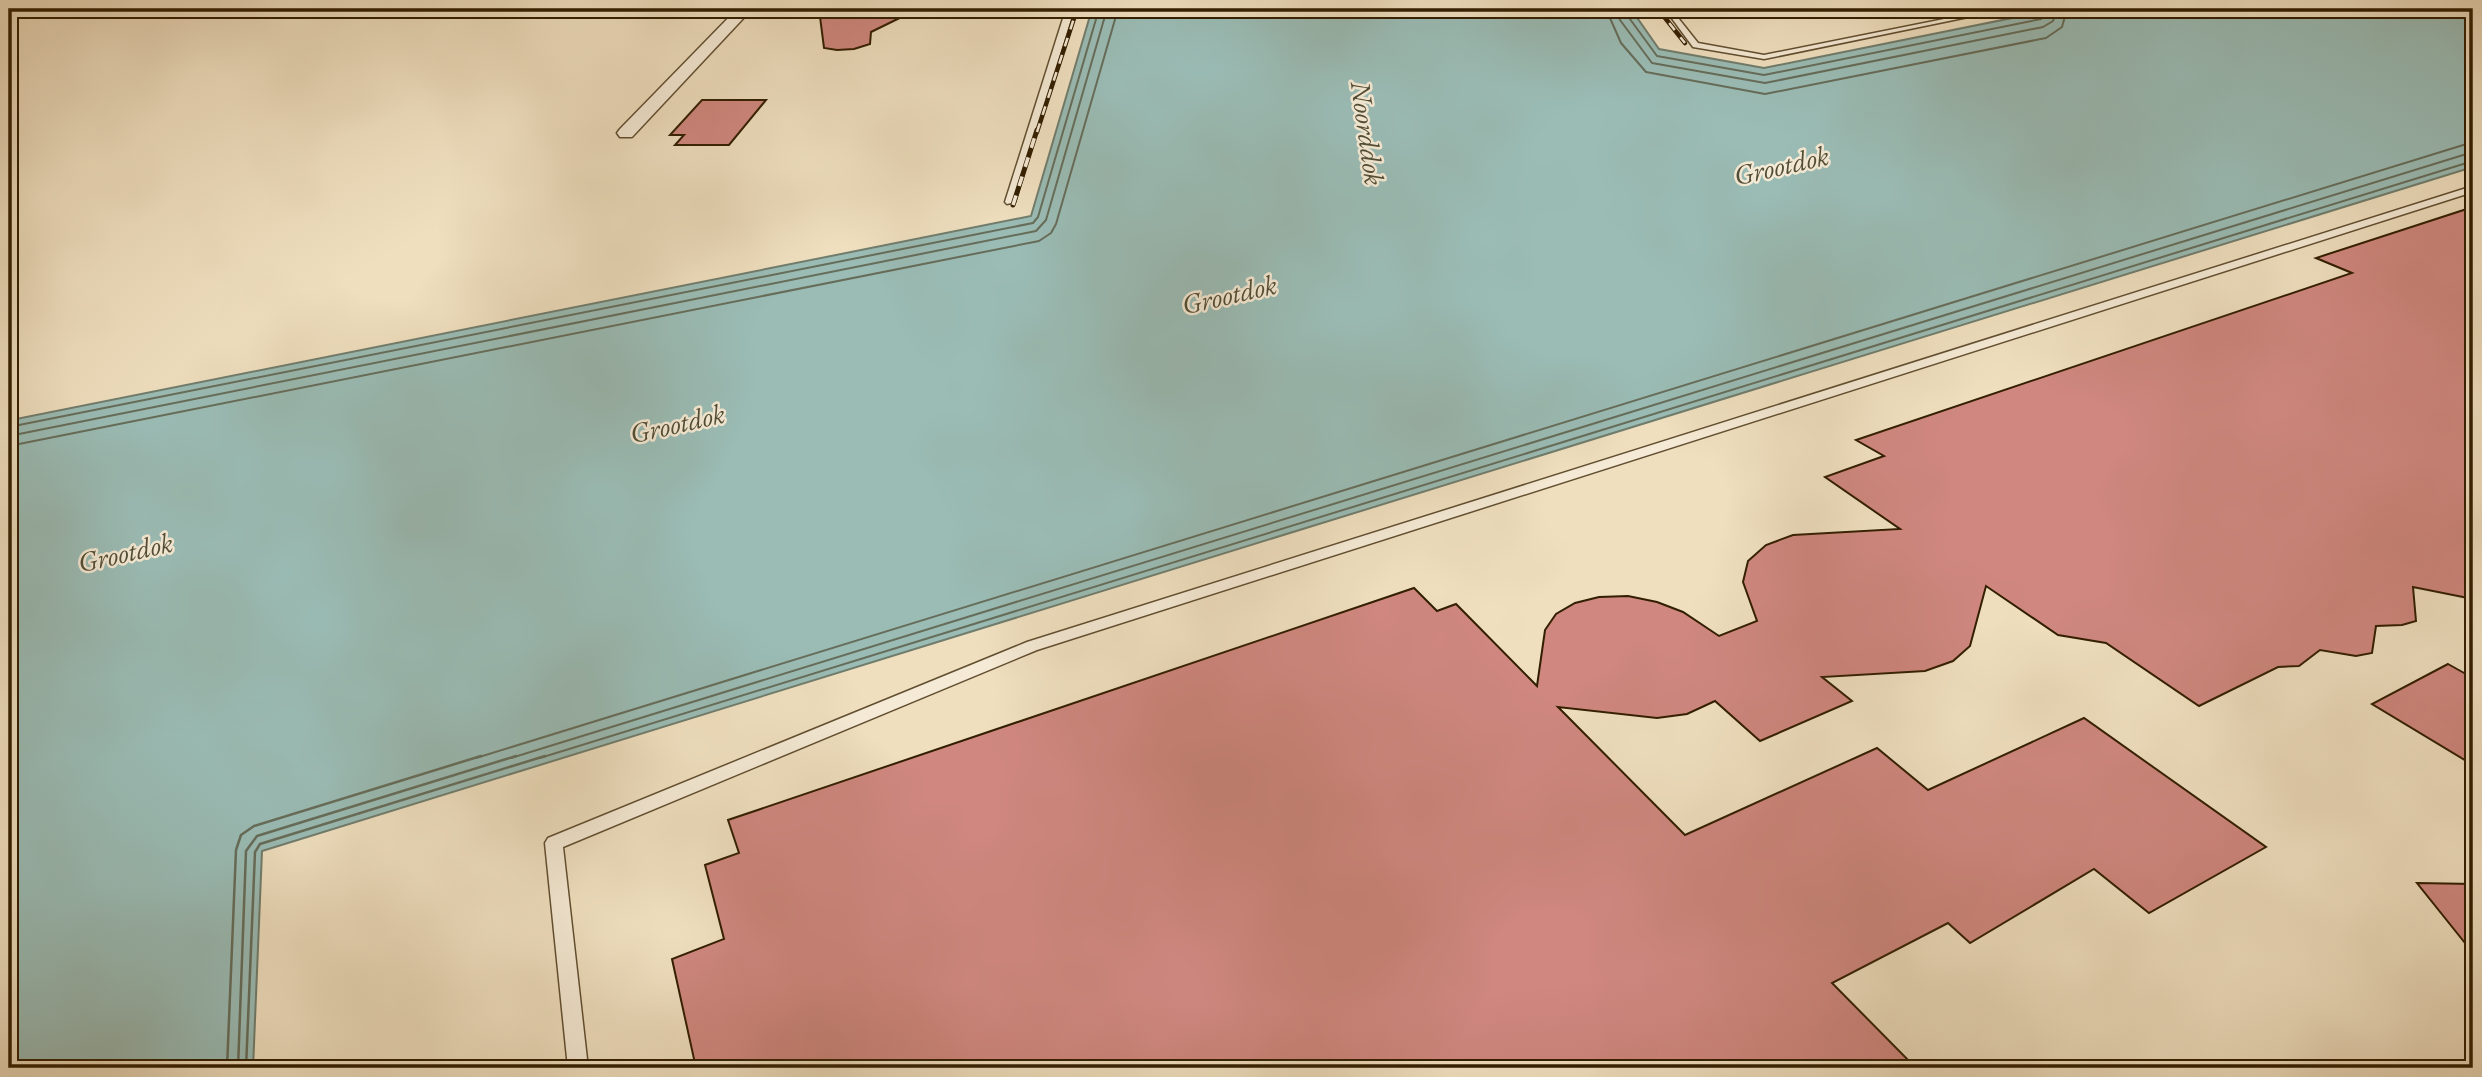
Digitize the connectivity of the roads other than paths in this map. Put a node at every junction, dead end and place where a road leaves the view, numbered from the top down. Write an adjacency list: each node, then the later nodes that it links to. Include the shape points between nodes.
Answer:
1 (745, 9): 5 (street)
2 (1070, 9): 7 (lane)
3 (1668, 9): 4 (lane, via 1696,45 1764,57)
4 (2003, 9)
5 (626, 133)
6 (2473, 188): 8 (lane, via 1032,646 554,842)
7 (1010, 202)
8 (578, 1068)

